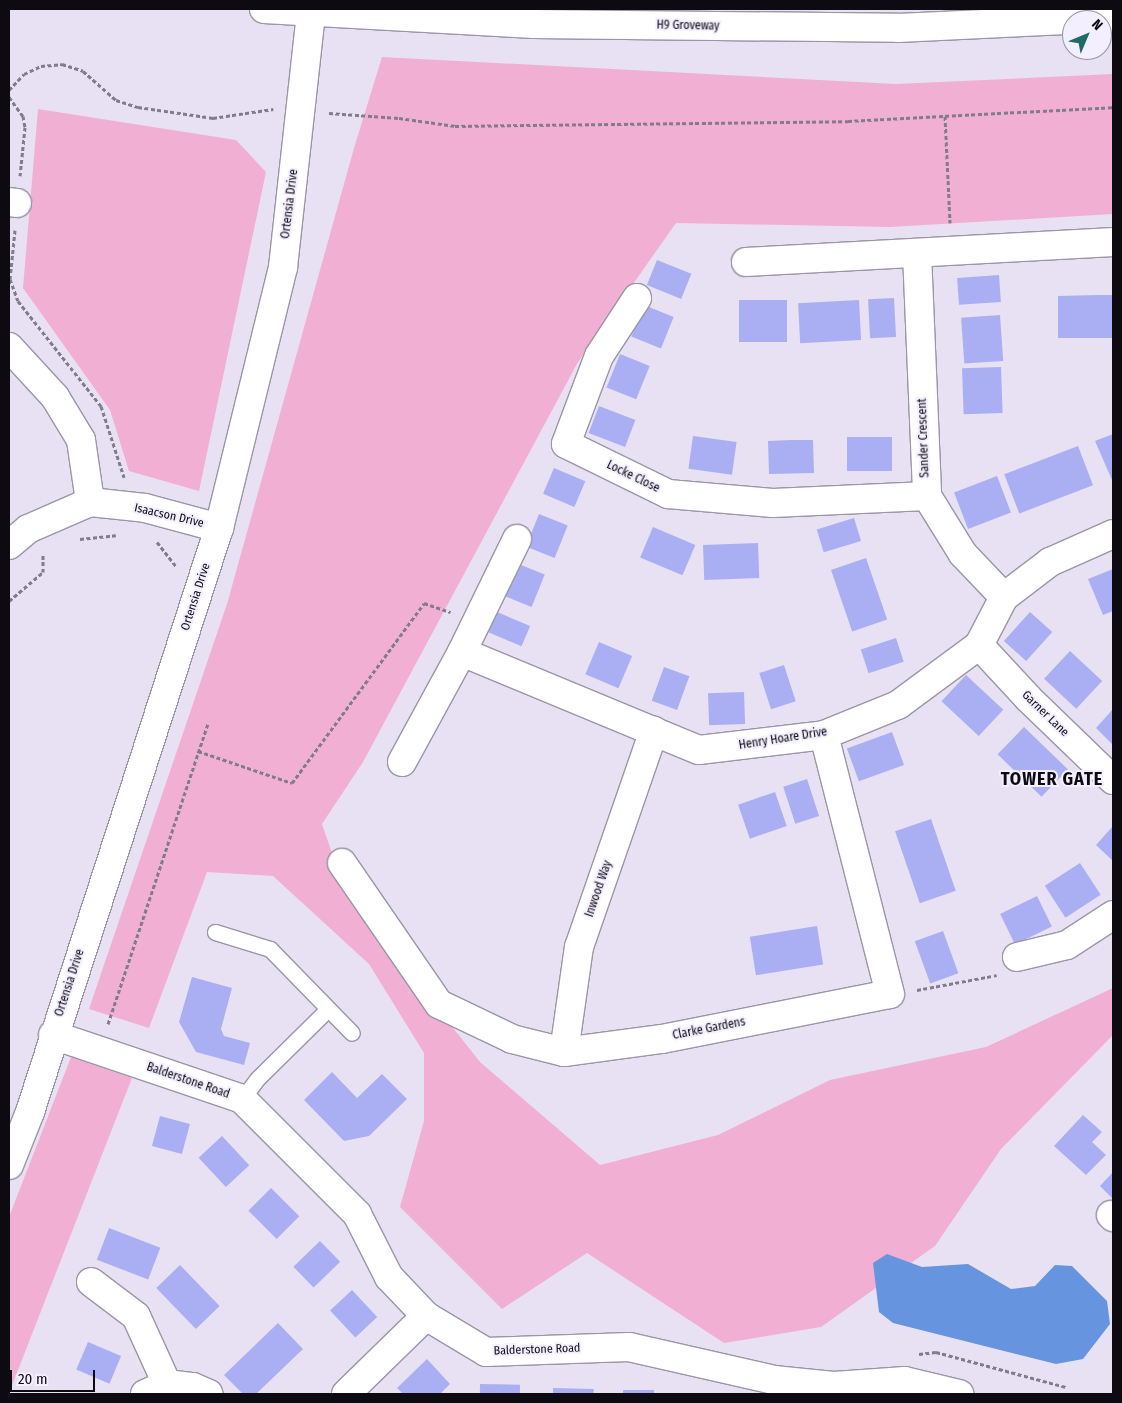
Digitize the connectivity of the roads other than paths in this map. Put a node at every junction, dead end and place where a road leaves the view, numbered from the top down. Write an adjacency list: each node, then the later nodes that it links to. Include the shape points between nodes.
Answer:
1 (264, 9): 3 (street, H9 Groveway)
2 (362, 12): 3 (street, H9 Groveway); 4 (street, H9 Groveway)
3 (311, 13): 13 (street, Ortensia Drive, via 283,266)
4 (534, 16): 5 (street, H9 Groveway, via 898,28)
5 (1113, 18)
6 (1113, 242): 7 (street)
7 (917, 252): 8 (street); 11 (street, Sander Crescent)
8 (746, 262)
9 (637, 298): 11 (street, Locke Close, via 599,356 566,444 668,494 773,504)
10 (9, 347): 12 (street, via 55,397 81,440)
11 (927, 496): 17 (street, Sander Crescent, via 963,554)
12 (90, 502): 13 (street, Isaacson Drive, via 145,508); 16 (street, Isaacson Drive, via 28,529)
13 (219, 528): 30 (street, Ortensia Drive)
14 (1113, 534): 17 (street, Henry Hoare Drive, via 1050,562)
15 (517, 539): 19 (street)
16 (9, 545)
17 (1004, 597): 18 (street, Henry Hoare Drive)
18 (979, 645): 21 (street, Henry Hoare Drive, via 898,705); 23 (street, Garner Lane, via 1028,698)
19 (462, 652): 20 (street, Henry Hoare Drive); 22 (street)
20 (654, 731): 21 (street, Henry Hoare Drive, via 699,750); 31 (street, Inwood Way, via 579,947)
21 (824, 735): 31 (street, Clarke Gardens, via 890,994 662,1039)
22 (402, 762)
23 (1113, 780)
24 (342, 863): 31 (street, Clarke Gardens, via 439,1004 512,1039)
25 (1113, 915): 27 (street, via 1067,945)
26 (215, 932): 28 (lane, via 270,948)
27 (1017, 957)
28 (328, 1009): 29 (lane); 32 (lane, via 258,1078)
29 (352, 1032)
30 (54, 1034): 32 (street, Balderstone Road); 33 (street, Ortensia Drive, via 30,1112)
31 (564, 1052)
32 (242, 1099): 35 (street, Balderstone Road, via 357,1214 389,1277)
33 (9, 1165)
34 (91, 1282): 37 (street, via 136,1316)
35 (426, 1316): 36 (street, Balderstone Road, via 486,1352 629,1347); 39 (street)
36 (774, 1387): 40 (street, Balderstone Road, via 905,1381)
37 (156, 1389): 38 (street, via 193,1387)
38 (209, 1394)
39 (346, 1394)
40 (959, 1394)

